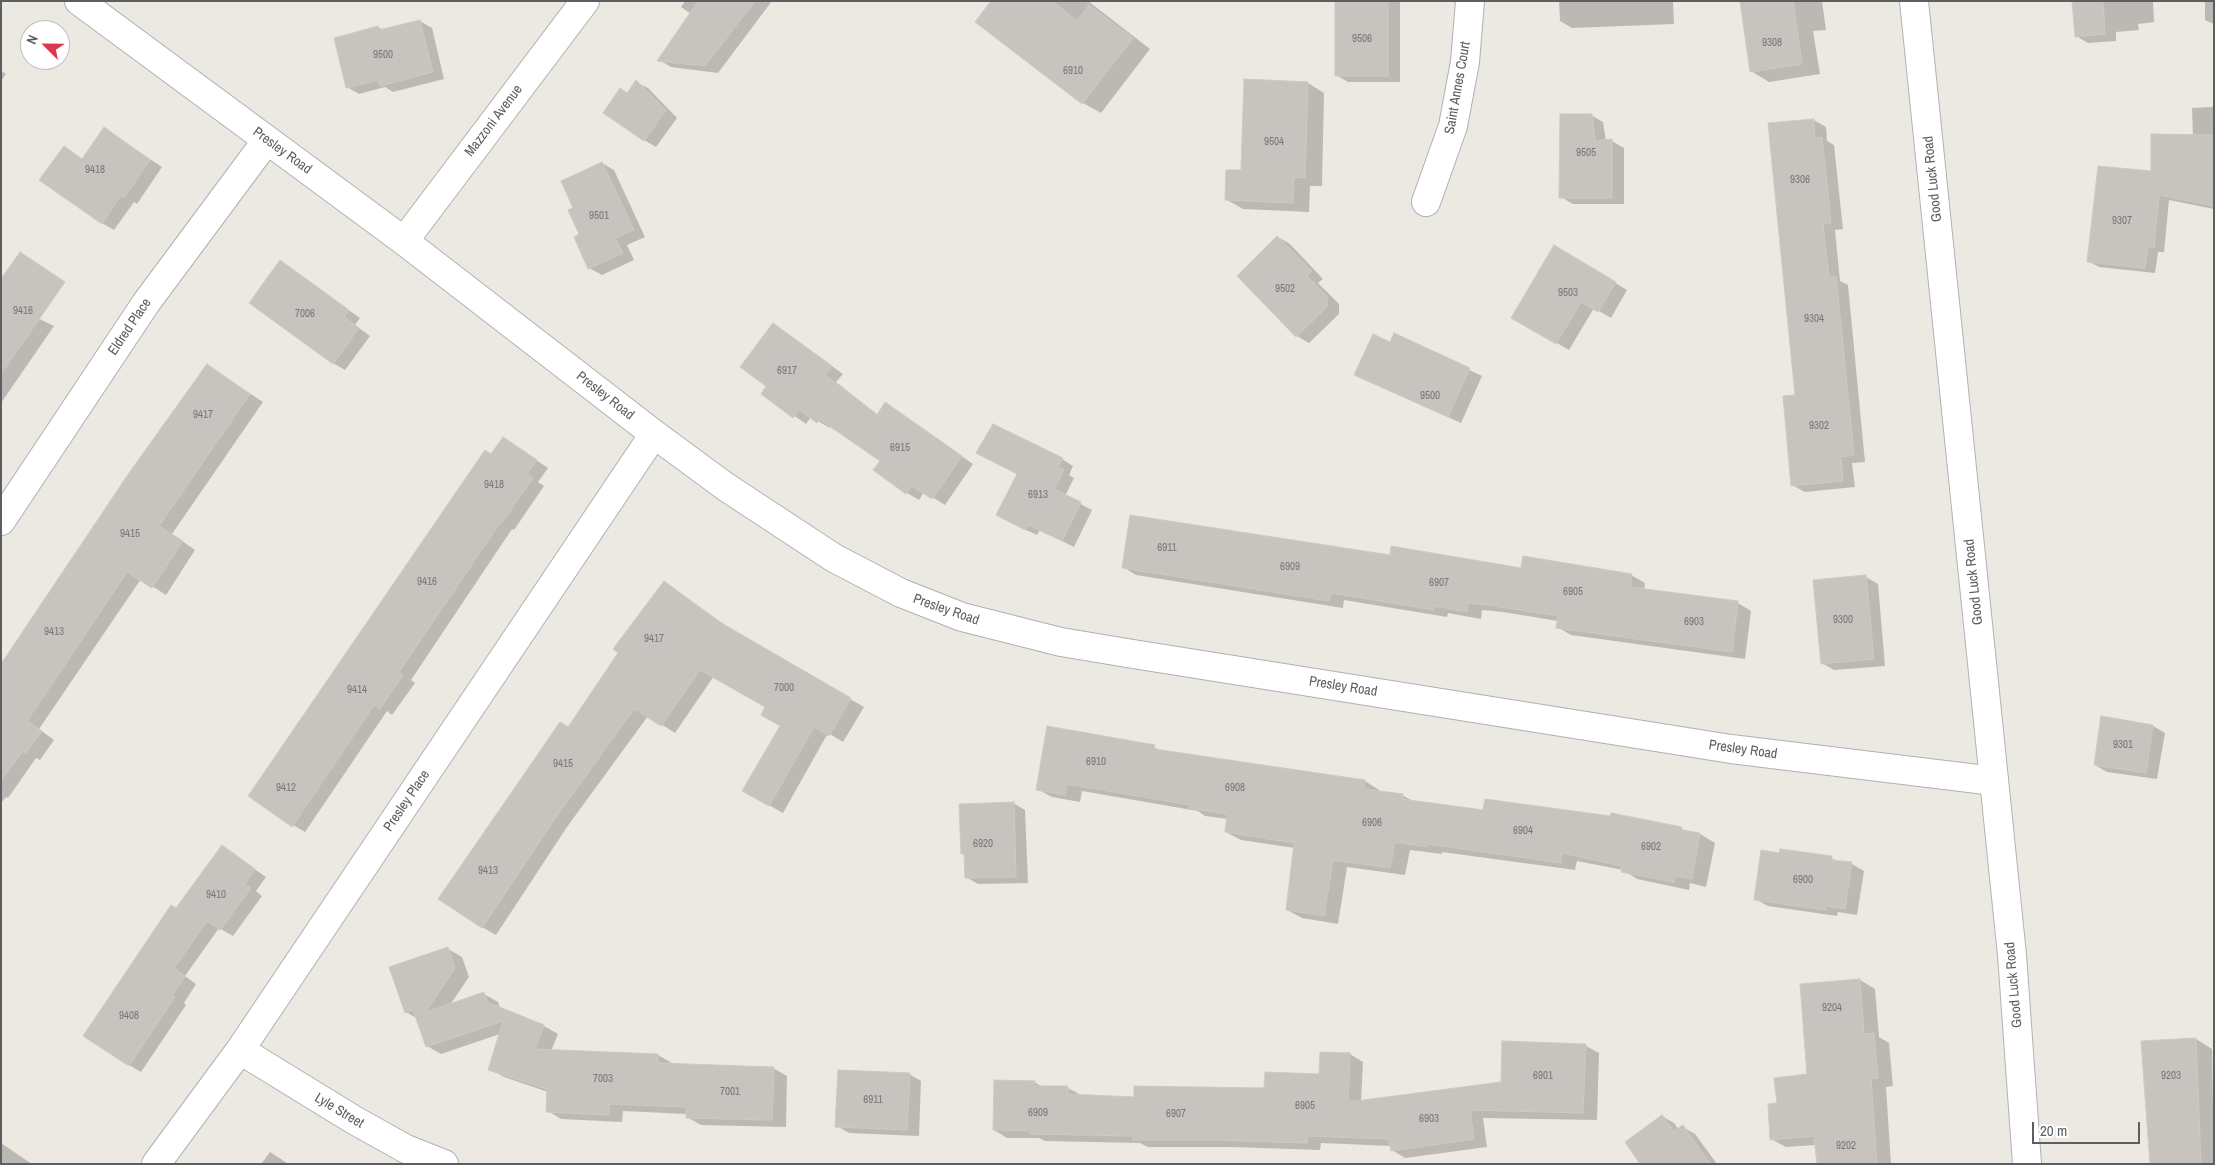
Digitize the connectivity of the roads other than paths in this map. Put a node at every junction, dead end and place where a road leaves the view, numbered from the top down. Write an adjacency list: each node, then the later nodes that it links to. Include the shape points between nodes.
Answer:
1 (79, 1): 5 (street, Presley Road)
2 (585, 1): 7 (street, Mazzoni Avenue)
3 (1470, 1): 6 (street, Saint Annes Court, via 1465,62 1453,126)
4 (1914, 1): 10 (street, Good Luck Road)
5 (268, 140): 7 (street, Presley Road); 9 (street, Eldred Place, via 146,303)
6 (1426, 202)
7 (404, 241): 8 (street, Presley Road)
8 (654, 434): 10 (street, Presley Road, via 726,487 834,558 901,594 962,618 1061,642 1161,659 1730,748); 11 (street, Presley Place)
9 (1, 521)
10 (1994, 781): 14 (street, Good Luck Road, via 2012,955)
11 (240, 1050): 12 (street, Presley Place); 13 (street, Lyle Street, via 363,1125 406,1149)
12 (156, 1164)
13 (444, 1164)
14 (2027, 1164)

